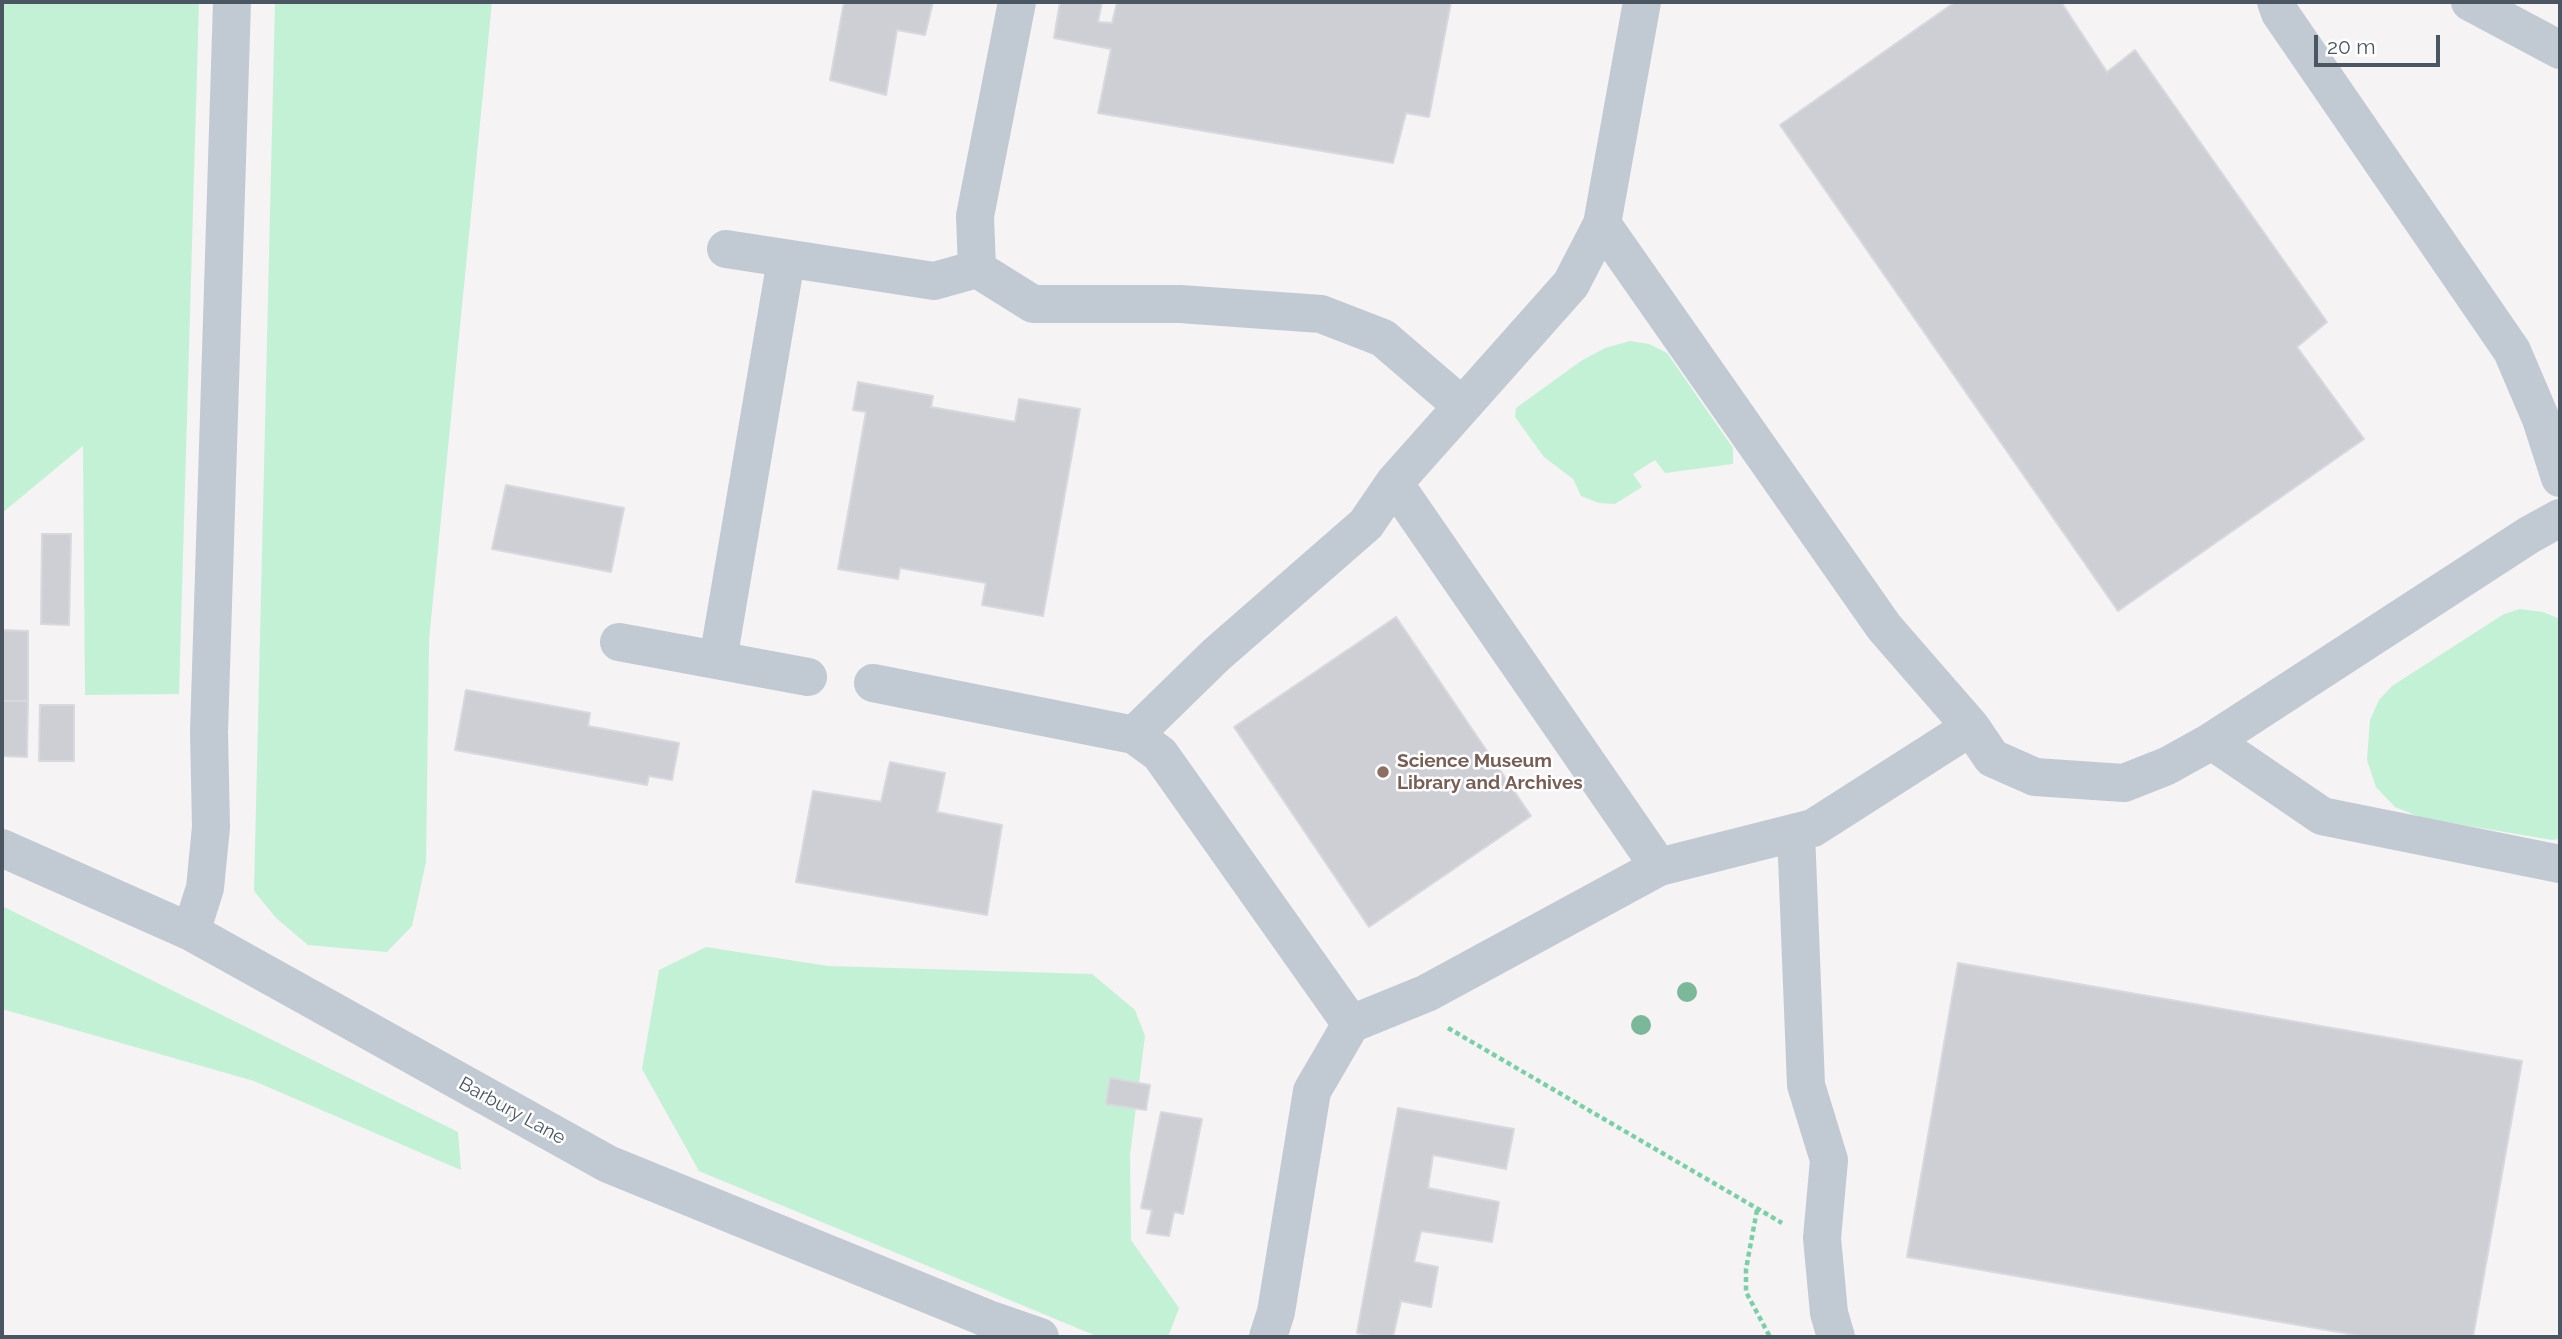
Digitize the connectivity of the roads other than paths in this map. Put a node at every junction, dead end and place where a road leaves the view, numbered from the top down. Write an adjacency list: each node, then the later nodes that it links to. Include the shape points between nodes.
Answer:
1 (232, 2): 26 (street, via 209,732 211,827 205,888)
2 (1017, 2): 10 (street, via 975,215)
3 (1642, 2): 7 (street)
4 (2276, 2): 12 (street, via 2512,351)
5 (2470, 2): 6 (street)
6 (2560, 50)
7 (1602, 225): 11 (street, via 1571,284); 19 (street, via 1884,627)
8 (726, 249): 9 (street)
9 (786, 260): 10 (street, via 934,281); 16 (street)
10 (976, 269): 11 (street, via 1033,304 1180,304 1321,314 1383,338)
11 (1462, 406): 13 (street)
12 (2560, 478)
13 (1394, 483): 20 (street, via 1366,524 1216,655); 25 (street)
14 (2560, 518): 21 (street)
15 (619, 642): 16 (street)
16 (718, 660): 17 (street)
17 (808, 677)
18 (873, 683): 20 (street)
19 (1972, 727): 21 (street, via 1992,758 2035,777 2124,783); 22 (street, via 1813,828)
20 (1134, 735): 27 (street, via 1160,754)
21 (2212, 741): 24 (street, via 2322,816)
22 (1796, 832): 25 (street); 30 (street, via 1806,1085 1829,1160 1822,1238 1829,1313)
23 (2, 848): 26 (street, Barbury Lane)
24 (2560, 864)
25 (1659, 867): 27 (street, via 1414,999)
26 (191, 932): 28 (street, Barbury Lane, via 608,1164)
27 (1351, 1024): 29 (street, via 1312,1091)
28 (1040, 1337)
29 (1268, 1337)
30 (1836, 1337)

